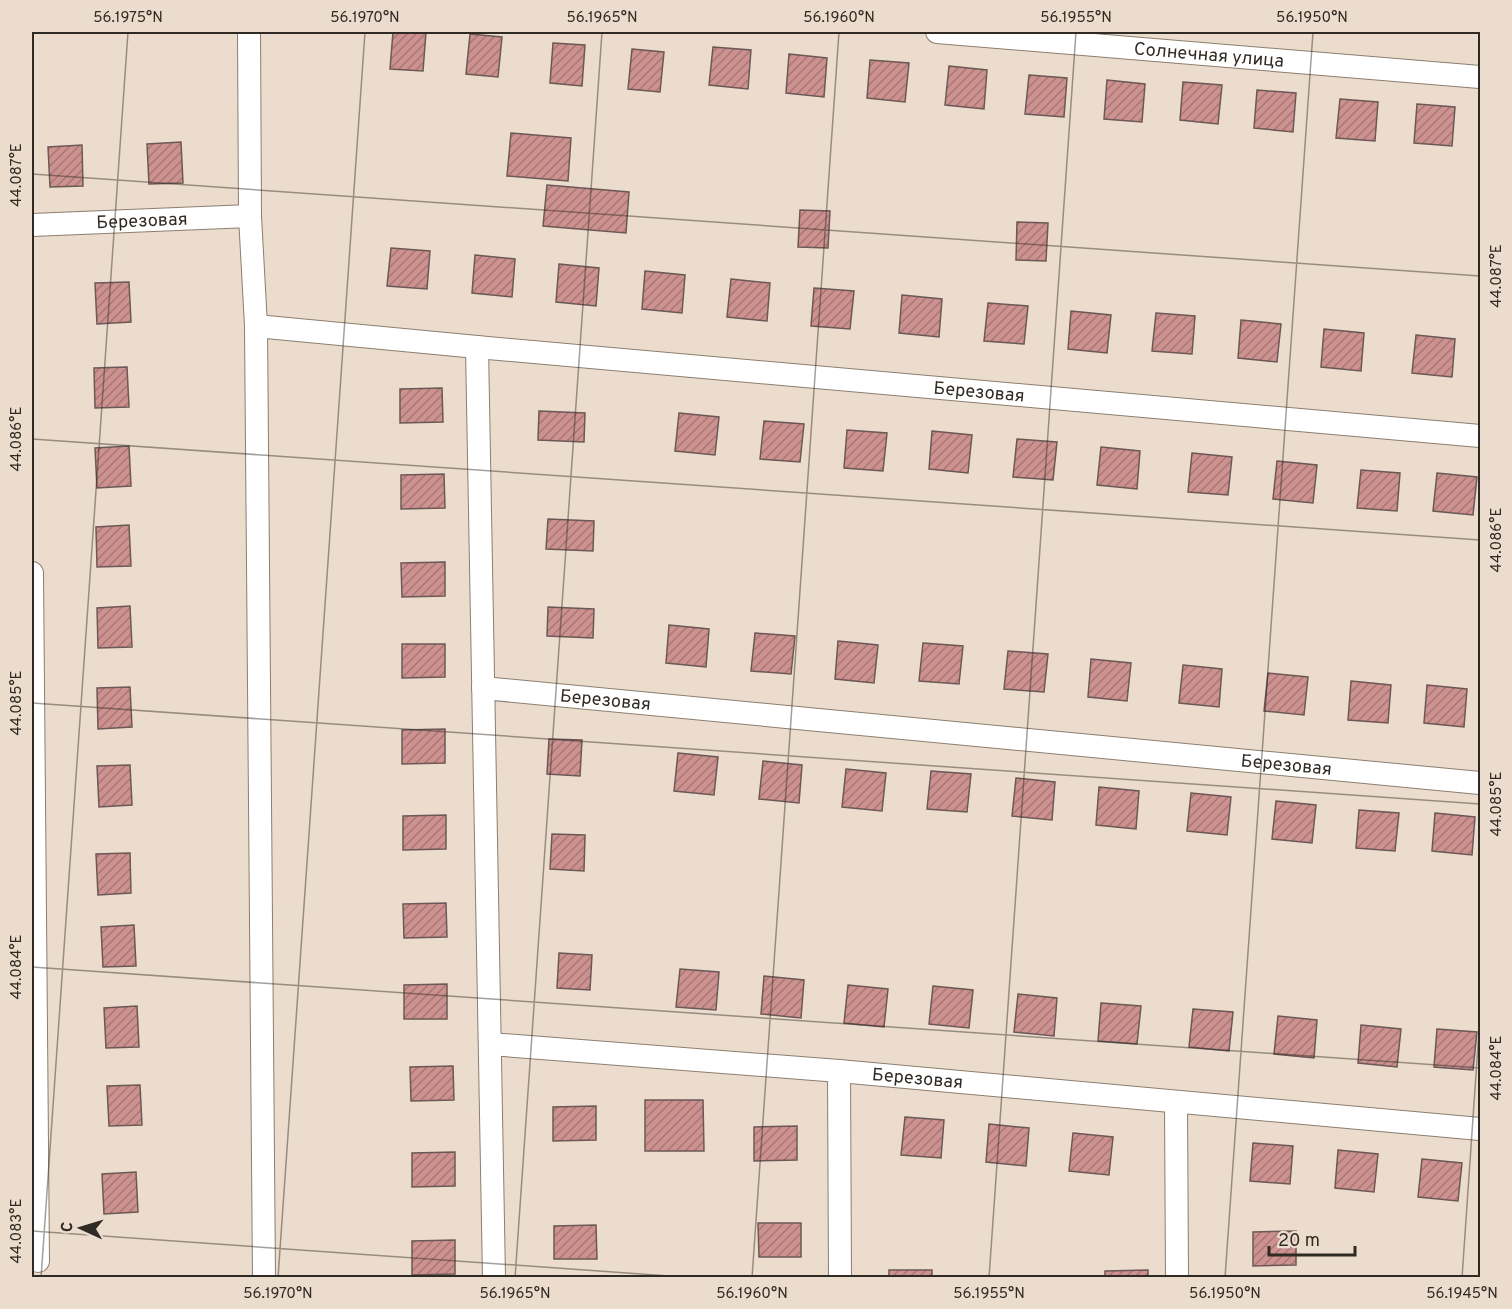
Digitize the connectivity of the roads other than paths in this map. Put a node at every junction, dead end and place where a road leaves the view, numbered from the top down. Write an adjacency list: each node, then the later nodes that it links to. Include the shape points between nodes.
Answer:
1 (249, 32): 4 (street)
2 (937, 32): 3 (street, Солнечная улица)
3 (1480, 77)
4 (250, 216): 5 (street, Березовая); 6 (street)
5 (32, 225)
6 (256, 326): 7 (street, Березовая); 18 (street)
7 (477, 347): 8 (street, Березовая); 10 (street)
8 (1480, 436)
9 (32, 572): 12 (street)
10 (483, 688): 11 (street, Березовая); 13 (street)
11 (1480, 783)
12 (33, 915): 17 (street)
13 (490, 1044): 14 (street, Березовая); 19 (street)
14 (839, 1071): 15 (street, Березовая); 20 (street)
15 (1176, 1102): 16 (street, Березовая); 21 (street)
16 (1480, 1129)
17 (36, 1267)
18 (264, 1278)
19 (494, 1278)
20 (840, 1278)
21 (1177, 1278)

